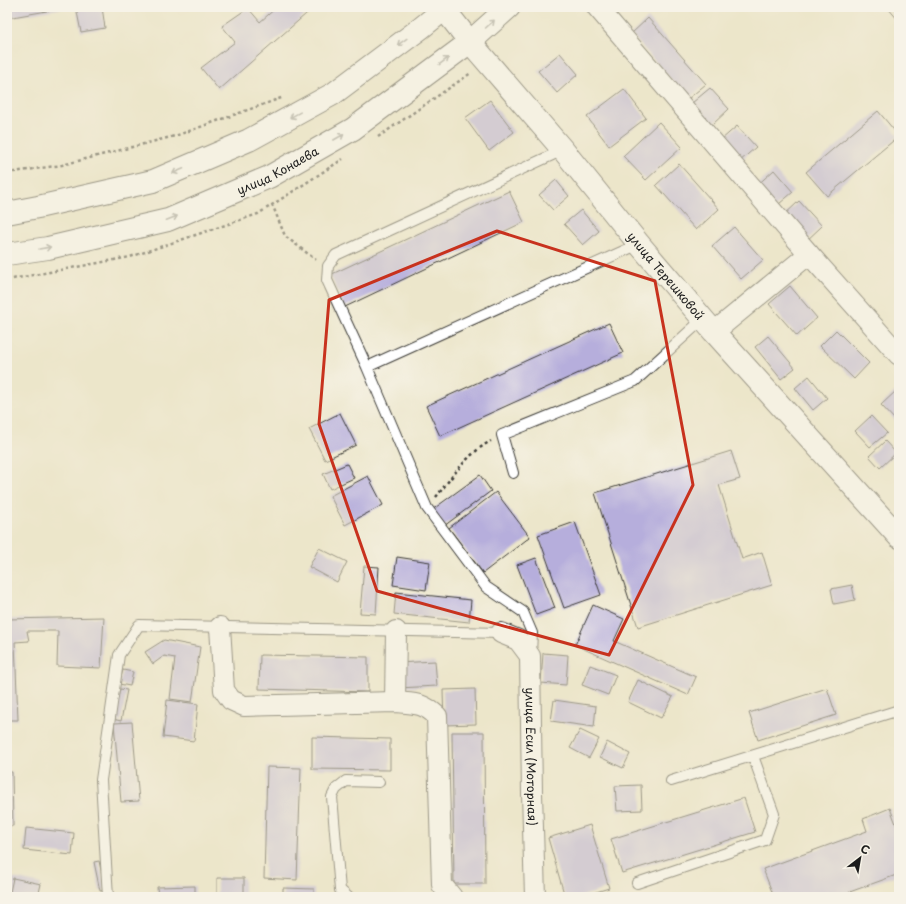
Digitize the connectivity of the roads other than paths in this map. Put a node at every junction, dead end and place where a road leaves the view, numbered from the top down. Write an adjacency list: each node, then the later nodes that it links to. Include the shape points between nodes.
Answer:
1 (509, 7): 4 (main road, улица Конаева, one-way to 1)
2 (597, 7): 9 (street)
3 (444, 8): 4 (main road, улица Терешковой); 6 (main road, one-way to 6, via 332,94 249,140 153,181)
4 (470, 42): 5 (main road, улица Терешковой); 8 (main road, улица Конаева, one-way to 4, via 48,248 168,220 269,177 353,129)
5 (564, 150): 7 (main road, улица Терешковой); 12 (lane, via 336,255 328,266 327,280)
6 (7, 213)
7 (639, 244): 10 (main road, улица Терешковой); 12 (lane)
8 (7, 254)
9 (809, 254): 10 (street); 11 (street)
10 (708, 326): 13 (lane, via 635,381 502,435); 14 (main road, улица Терешковой)
11 (899, 355)
12 (367, 366): 18 (lane, via 427,508 486,587 523,612 532,633)
13 (513, 473)
14 (899, 537)
15 (220, 627): 16 (lane); 19 (street, via 224,690 231,700 244,706); 25 (lane, via 139,625 119,654 101,780)
16 (396, 631): 17 (lane); 19 (street)
17 (500, 633): 18 (street, via 518,640)
18 (530, 656): 28 (street, улица Есил (Моторная))
19 (395, 702): 27 (street, via 419,704 437,716 442,885)
20 (899, 710): 21 (lane)
21 (753, 756): 22 (lane); 24 (lane, via 774,814 765,840)
22 (671, 781)
23 (379, 782): 26 (lane, via 346,782 336,789 332,798 340,890)
24 (637, 883)
25 (108, 897)
26 (348, 897)
27 (452, 897)
28 (534, 897)

